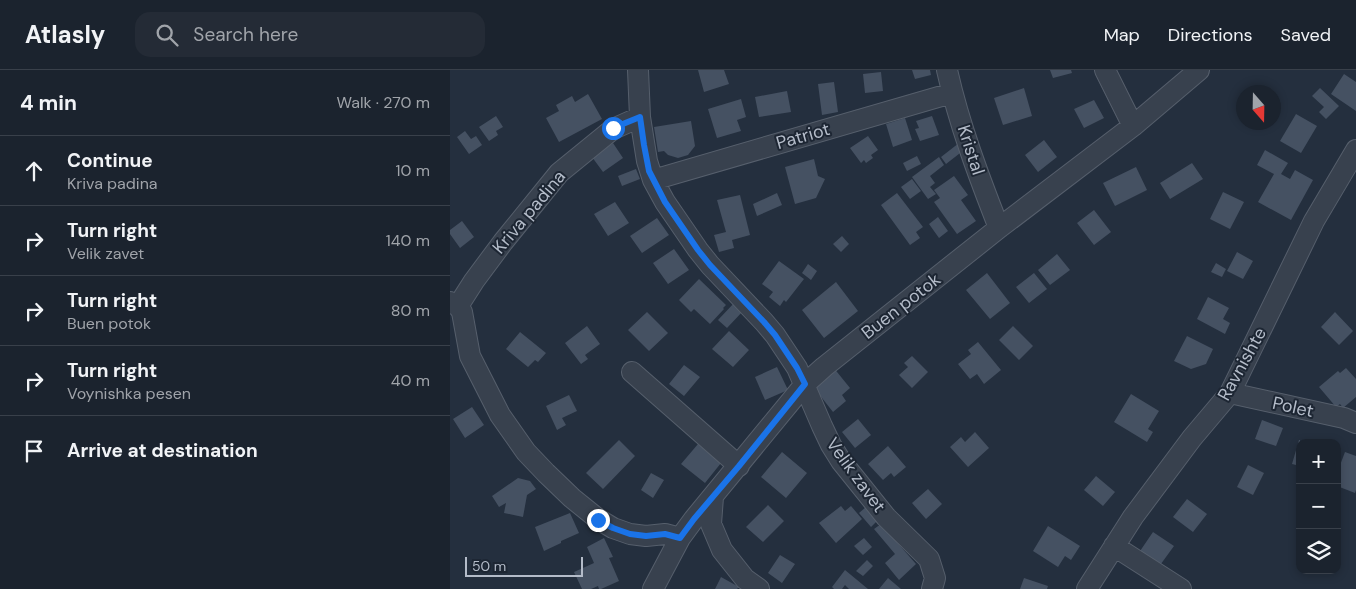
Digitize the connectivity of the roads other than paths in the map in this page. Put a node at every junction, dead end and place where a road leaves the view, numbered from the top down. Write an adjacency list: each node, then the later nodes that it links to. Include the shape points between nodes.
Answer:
1 (638, 70): 6 (street, Velik zavet)
2 (947, 70): 5 (street, Kristal)
3 (1105, 70): 7 (street)
4 (1199, 70): 7 (street, Buen potok)
5 (952, 93): 9 (street, Patriot); 10 (street, Kristal)
6 (640, 117): 9 (street, Velik zavet); 11 (street, Kriva padina, via 613,128 559,172)
7 (1132, 126): 10 (street, Buen potok)
8 (1356, 150): 14 (street, Ravnishte, via 1314,221)
9 (653, 180): 13 (street, Velik zavet, via 698,250 775,335)
10 (999, 228): 13 (street, Buen potok)
11 (454, 304): 18 (street, via 464,321 470,356 492,399 515,438 546,473 598,520 613,528 630,534 665,534)
12 (632, 372): 16 (street)
13 (805, 384): 16 (street, Buen potok); 22 (street, Velik zavet, via 841,461 886,517 929,559 935,578)
14 (1230, 393): 15 (street, Polet); 19 (street, Ravnishte, via 1192,438)
15 (1356, 423)
16 (739, 466): 17 (street, Buen potok)
17 (713, 497): 18 (street, Buen potok); 21 (street, via 711,524 722,550 746,579)
18 (680, 538): 20 (street, Buen potok)
19 (1114, 546): 23 (street, Ravnishte); 24 (street)
20 (653, 589)
21 (759, 589)
22 (932, 589)
23 (1087, 589)
24 (1181, 589)

